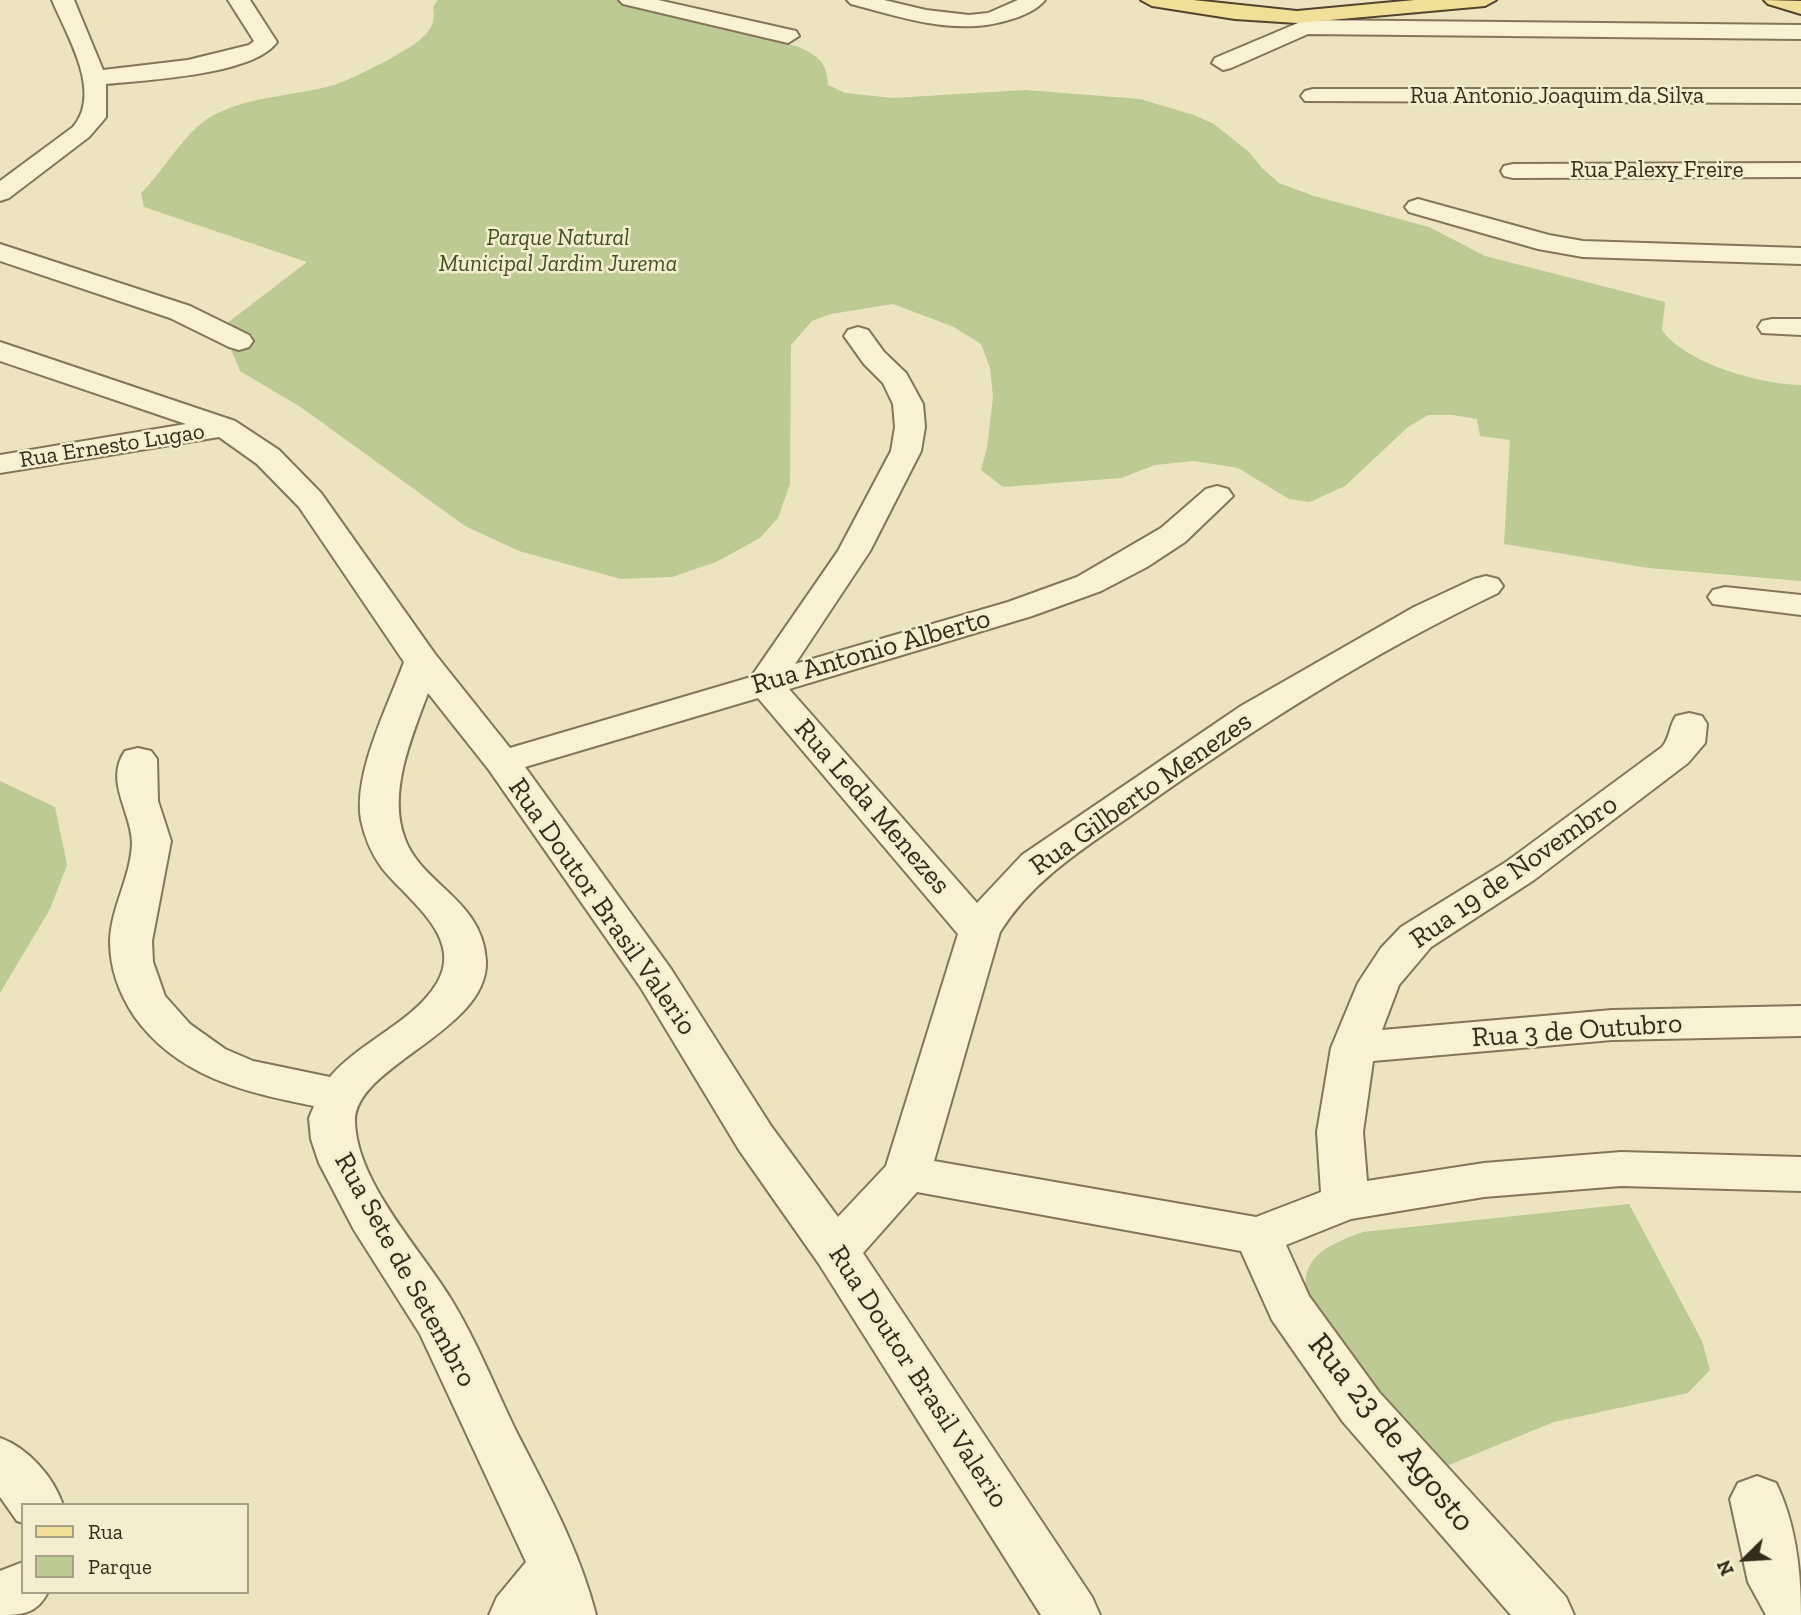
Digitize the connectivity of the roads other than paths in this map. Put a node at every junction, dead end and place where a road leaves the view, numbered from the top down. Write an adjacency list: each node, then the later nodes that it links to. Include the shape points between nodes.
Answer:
1 (64, 0): 14 (street)
2 (239, 0): 14 (street, via 264,38 265,46 259,51)
3 (630, 0): 12 (street)
4 (858, 0): 5 (street, via 975,23 1010,15)
5 (1034, 0)
6 (1152, 0): 10 (main road)
7 (1485, 0): 10 (main road)
8 (1775, 0): 9 (main road)
9 (1801, 8)
10 (1301, 22): 11 (street); 13 (street)
11 (1801, 32)
12 (788, 36)
13 (1223, 63)
14 (95, 78): 19 (street, via 90,123)
15 (1313, 96): 16 (street, Rua Antonio Joaquim da Silva)
16 (1801, 96)
17 (1801, 170): 18 (street, Rua Palexy Freire)
18 (1513, 171)
19 (0, 193)
20 (1418, 207): 22 (street, via 1583,249)
21 (0, 252): 26 (street, via 180,312)
22 (1801, 256)
23 (1772, 327): 24 (street)
24 (1801, 327)
25 (858, 335): 35 (street, via 896,379 908,404 906,451 855,551)
26 (239, 341)
27 (0, 351): 28 (street, Rua Doutor Brasil Valerio)
28 (224, 427): 29 (street, Rua Ernesto Lugao); 34 (street, Rua Doutor Brasil Valerio, via 268,457 310,500)
29 (0, 464)
30 (1217, 496): 35 (street, Rua Antonio Alberto, via 1173,535 1089,584 1020,609)
31 (1486, 586): 39 (street, Rua Gilberto Menezes, via 1419,616 1314,675 1109,812 1036,864 998,902)
32 (1725, 597): 33 (street)
33 (1801, 605)
34 (422, 662): 38 (street, Rua Doutor Brasil Valerio); 42 (street, via 381,791 380,817 397,863 446,909 462,937 465,966 452,995)
35 (765, 683): 38 (street, Rua Antonio Alberto); 39 (street, Rua Leda Menezes)
36 (1689, 723): 41 (street, Rua 19 de Novembro, via 1686,743 1675,755 1520,872 1416,937 1379,983)
37 (138, 759): 42 (street, via 139,802 150,827 151,846 134,903 130,943 132,967 147,1006 186,1044 229,1069)
38 (502, 762): 47 (street, Rua Doutor Brasil Valerio, via 656,979 755,1138)
39 (979, 932): 43 (street, Rua Gilberto Menezes)
40 (1801, 1021): 41 (street, Rua 3 de Outubro, via 1612,1025)
41 (1353, 1048): 45 (street, Rua 19 de Novembro, via 1340,1132)
42 (337, 1095): 52 (street, Rua Sete de Setembro, via 331,1120 347,1173 434,1314)
43 (907, 1173): 46 (street); 47 (street, Rua Gilberto Menezes)
44 (1801, 1174): 45 (street, via 1621,1169 1483,1180)
45 (1345, 1202): 46 (street)
46 (1258, 1236): 56 (street, Rua 23 de Agosto, via 1289,1306 1361,1407)
47 (836, 1251): 55 (street, Rua Doutor Brasil Valerio)
48 (0, 1460): 50 (street)
49 (1757, 1499): 57 (street, via 1776,1582)
50 (35, 1503)
51 (21, 1587): 53 (street)
52 (561, 1591): 54 (street)
53 (0, 1602)
54 (517, 1615)
55 (1072, 1615)
56 (1546, 1615)
57 (1796, 1615)

